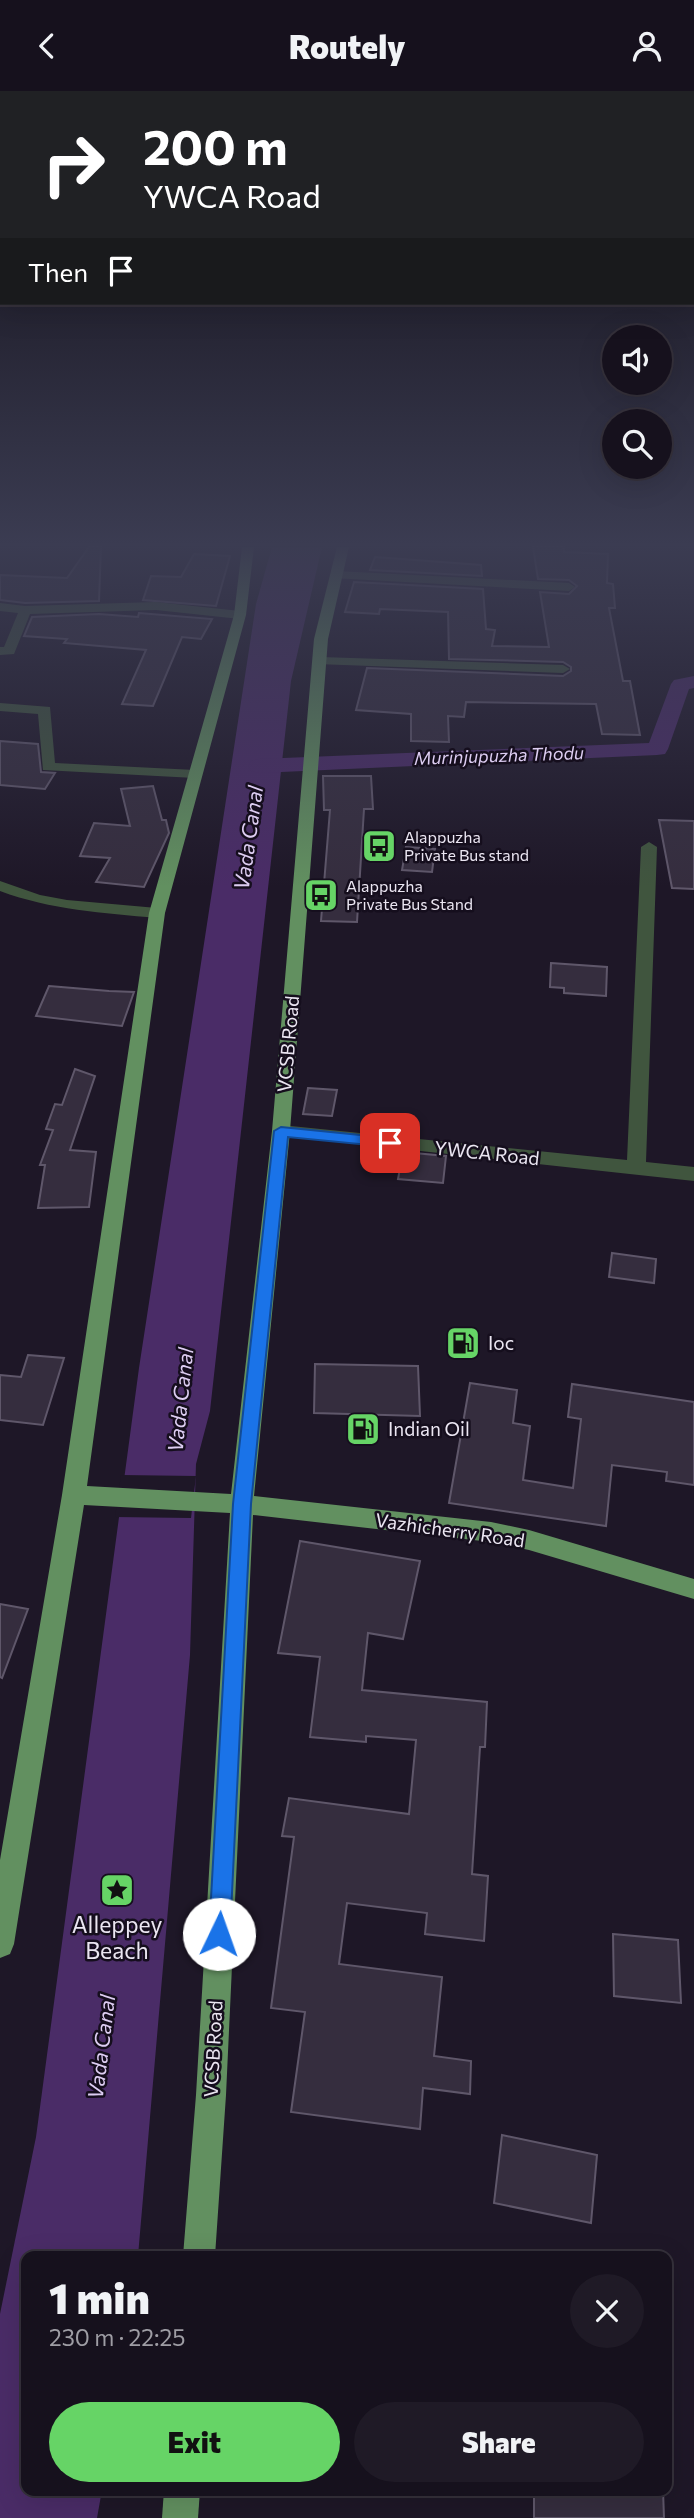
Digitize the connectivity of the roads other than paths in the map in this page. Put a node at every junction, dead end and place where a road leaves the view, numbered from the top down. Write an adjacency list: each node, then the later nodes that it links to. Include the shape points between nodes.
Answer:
1 (227, 660): 5 (main road)
2 (321, 661): 3 (street); 9 (main road, VCSB Road)
3 (563, 669)
4 (0, 707): 5 (street, via 45,711 48,767)
5 (195, 774): 8 (main road)
6 (649, 847): 10 (street)
7 (0, 886): 8 (street, via 66,905)
8 (157, 913): 12 (main road)
9 (281, 1131): 10 (street, YWCA Road); 13 (main road, VCSB Road)
10 (636, 1168): 11 (street, YWCA Road)
11 (694, 1174)
12 (74, 1495): 13 (main road, Vazhicherry Road); 15 (main road)
13 (242, 1504): 14 (main road, Vazhicherry Road, via 491,1532); 16 (main road, VCSB Road)
14 (694, 1589)
15 (0, 1944)
16 (199, 2251)
17 (182, 2496): 18 (main road)
18 (180, 2518)

